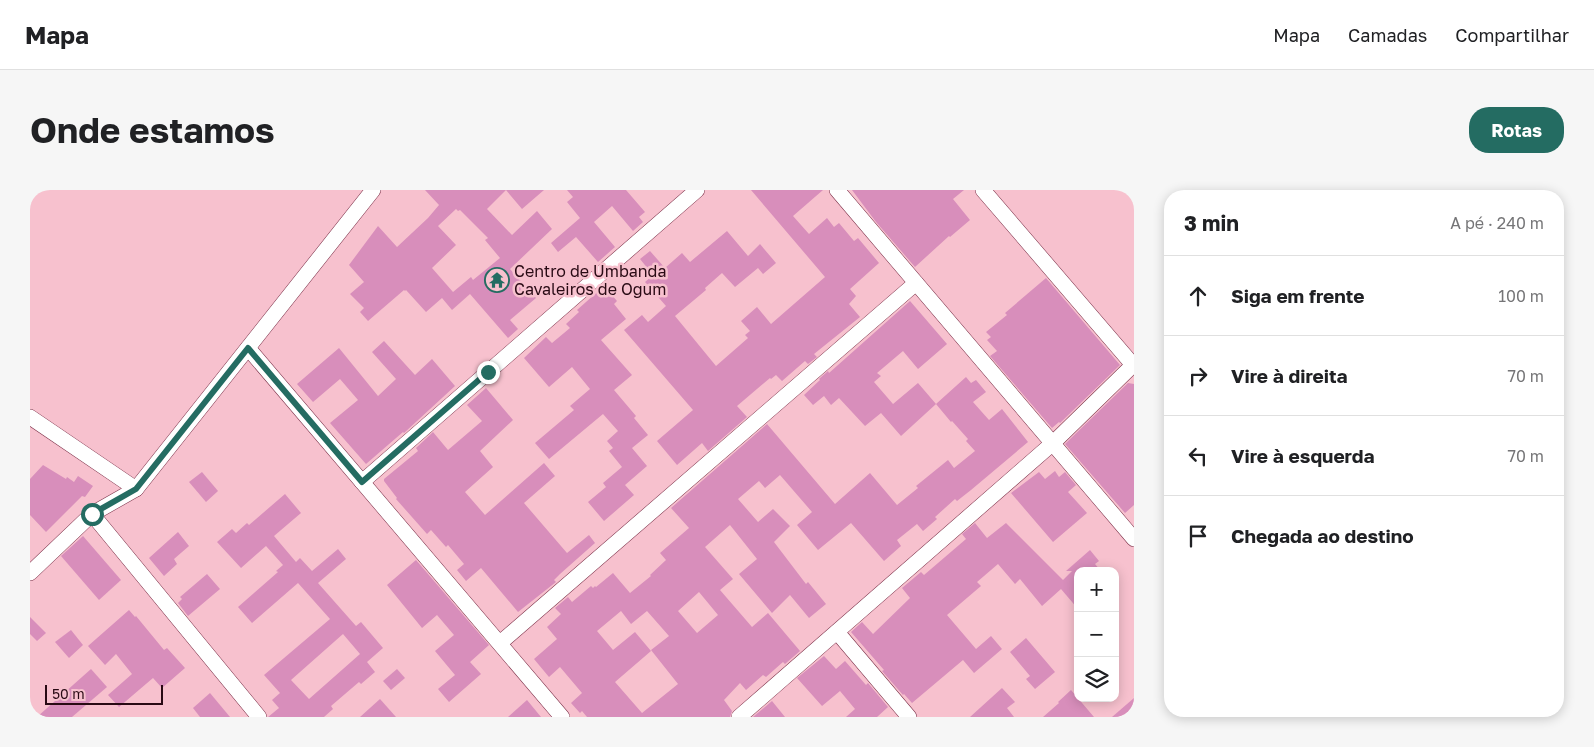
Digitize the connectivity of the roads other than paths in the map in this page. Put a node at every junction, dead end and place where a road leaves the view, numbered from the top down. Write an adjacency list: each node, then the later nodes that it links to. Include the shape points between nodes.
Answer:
1 (373, 190): 6 (street)
2 (697, 190): 10 (street)
3 (837, 190): 5 (street)
4 (983, 190): 7 (street)
5 (916, 283): 9 (street); 16 (street)
6 (248, 348): 10 (street); 11 (street)
7 (1134, 365): 9 (street)
8 (30, 417): 11 (street)
9 (1053, 443): 13 (street); 15 (street)
10 (362, 482): 16 (street)
11 (136, 489): 12 (street)
12 (92, 514): 14 (street); 17 (street)
13 (1134, 538)
14 (30, 573)
15 (837, 632): 19 (street); 20 (street)
16 (500, 643): 18 (street)
17 (259, 717)
18 (562, 717)
19 (739, 717)
20 (909, 717)

